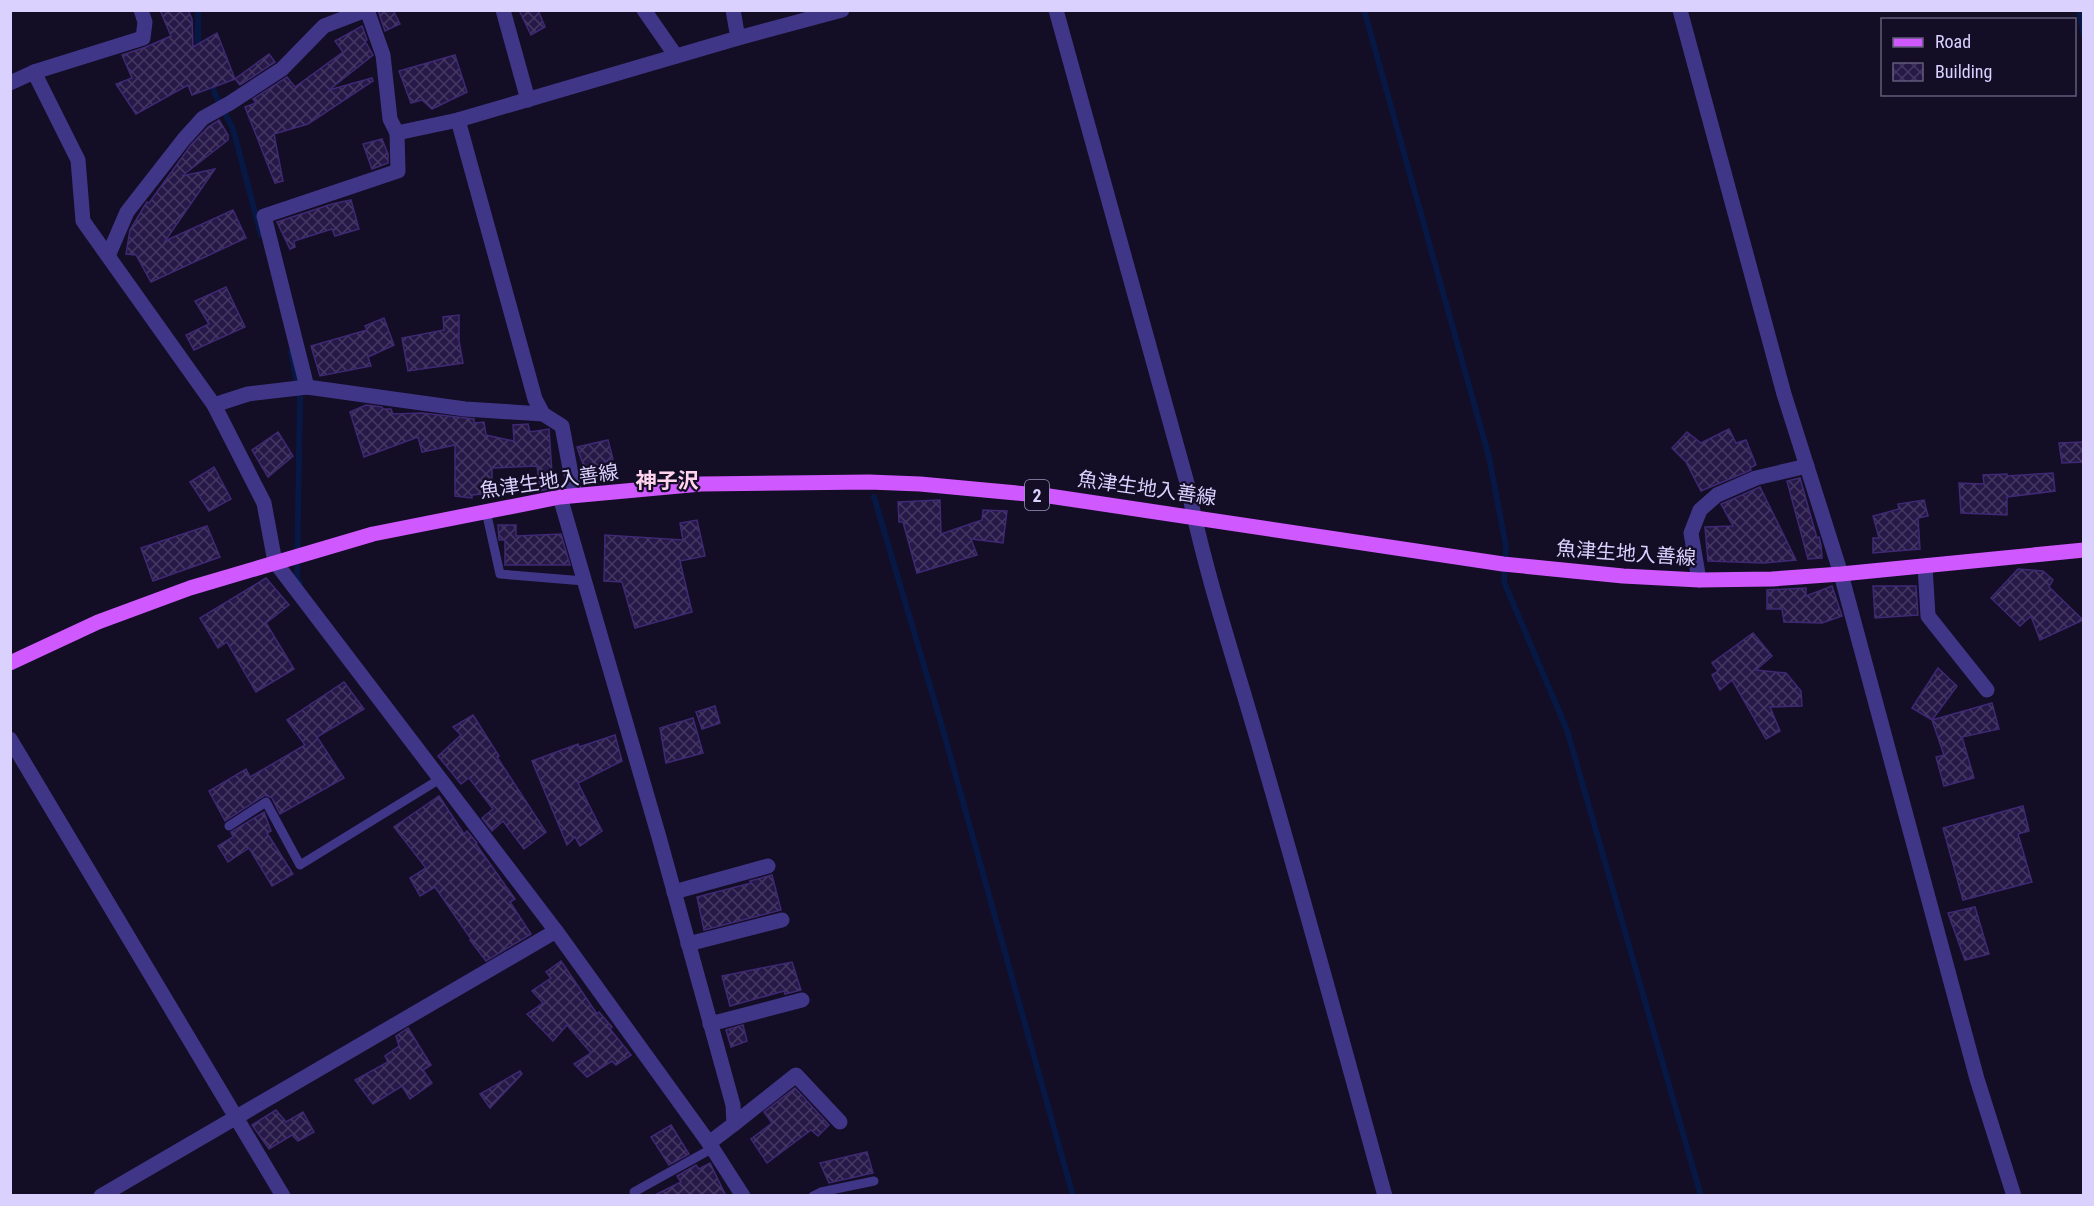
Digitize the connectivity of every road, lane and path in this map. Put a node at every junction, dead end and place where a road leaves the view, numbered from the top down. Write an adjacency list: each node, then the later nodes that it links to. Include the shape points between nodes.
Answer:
1 (141, 10): 11 (street, via 146,22 143,38)
2 (366, 10): 15 (street, via 383,55 390,118); 16 (street, via 324,26 282,69 203,118 127,212)
3 (503, 10): 13 (street)
4 (644, 10): 10 (street)
5 (733, 10): 9 (street)
6 (842, 10): 9 (street)
7 (1056, 10): 23 (street)
8 (1680, 10): 20 (street)
9 (738, 38): 10 (street)
10 (676, 56): 13 (street)
11 (34, 72): 12 (street); 16 (street, via 78,160 83,221)
12 (10, 83)
13 (528, 100): 14 (street)
14 (458, 120): 15 (street); 19 (street, via 535,399)
15 (397, 133): 17 (street, via 398,171 264,216)
16 (108, 256): 18 (street)
17 (307, 387): 18 (street, via 248,394); 19 (street, via 465,409)
18 (214, 405): 25 (street, via 264,503)
19 (543, 414): 21 (street, via 562,426)
20 (1807, 466): 27 (street); 28 (street, via 1756,478 1717,495 1700,510 1691,533)
21 (567, 496): 22 (main road, 魚津生地入善線 / 2); 23 (main road, 魚津生地入善線 / 2, via 701,484 869,482 1049,496); 29 (street)
22 (486, 511): 25 (main road, 魚津生地入善線 / 2, via 373,534); 29 (lane, via 500,574)
23 (1194, 516): 28 (main road, 魚津生地入善線 / 2, via 1503,564); 52 (street)
24 (2084, 550): 26 (main road, 魚津生地入善線 / 2)
25 (275, 562): 30 (main road, 魚津生地入善線 / 2, via 98,622); 33 (street)
26 (1925, 566): 27 (main road, 魚津生地入善線 / 2); 31 (street, via 1928,616)
27 (1841, 574): 28 (main road, 魚津生地入善線 / 2); 53 (street, via 1977,1079)
28 (1699, 580)
29 (584, 581): 36 (street)
30 (10, 663)
31 (1986, 690)
32 (10, 739): 42 (street)
33 (440, 779): 34 (lane, via 300,865 266,802); 38 (street)
34 (229, 825)
35 (768, 866): 36 (street)
36 (674, 892): 39 (street)
37 (782, 920): 39 (street)
38 (556, 931): 42 (street); 45 (street)
39 (688, 944): 41 (street)
40 (802, 1000): 41 (street)
41 (711, 1024): 44 (street, via 733,1105)
42 (236, 1118): 48 (street); 49 (street)
43 (840, 1122): 44 (street, via 796,1075)
44 (734, 1124): 45 (street)
45 (711, 1145): 47 (lane); 50 (street)
46 (874, 1180): 51 (lane)
47 (634, 1192)
48 (101, 1196)
49 (283, 1196)
50 (743, 1196)
51 (813, 1196)
52 (1385, 1196)
53 (2014, 1196)

